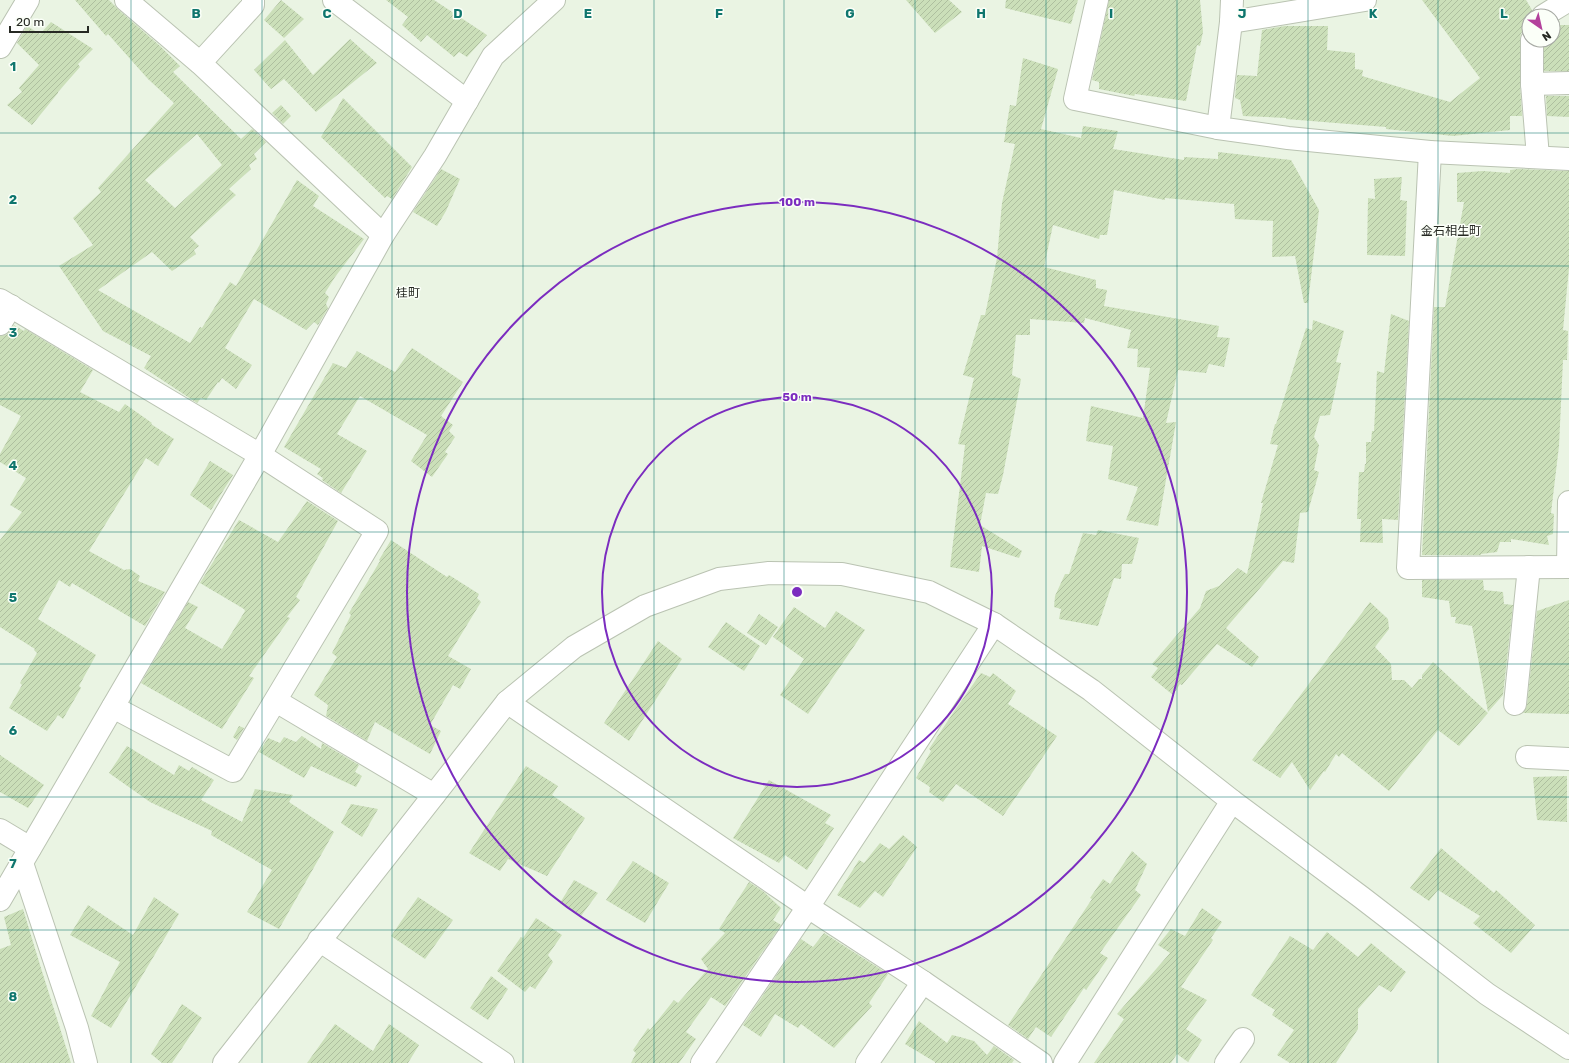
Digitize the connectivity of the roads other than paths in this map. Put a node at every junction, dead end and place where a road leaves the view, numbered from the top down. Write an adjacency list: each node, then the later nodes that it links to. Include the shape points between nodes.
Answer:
1 (28, 0): 12 (street)
2 (126, 0): 14 (street)
3 (253, 0): 14 (street, via 254,5)
4 (334, 0): 17 (street)
5 (554, 0): 17 (street, via 492,56)
6 (1097, 0): 18 (street, via 1075,99)
7 (1232, 0): 11 (street)
8 (1365, 0): 11 (street)
9 (1569, 0): 10 (street)
10 (1556, 8)
11 (1232, 22): 18 (street)
12 (0, 47)
13 (1532, 48): 16 (street)
14 (200, 62): 22 (street)
15 (1569, 83): 16 (street)
16 (1532, 84): 20 (street)
17 (467, 101): 22 (street, via 435,156)
18 (1218, 128): 19 (street)
19 (1430, 152): 20 (street); 26 (street, via 1408,568)
20 (1538, 157): 21 (street)
21 (1569, 159)
22 (383, 235): 24 (street)
23 (4, 310): 24 (street)
24 (260, 455): 29 (street, via 377,531); 32 (street)
25 (1569, 502): 27 (street)
26 (1529, 567): 27 (street); 31 (street)
27 (1568, 567)
28 (994, 624): 30 (street, via 929,592 842,574 769,573 719,579 645,606 580,643); 36 (street, via 1092,690); 40 (street)
29 (276, 701): 32 (street, via 233,771); 35 (street)
30 (507, 702): 35 (street); 40 (street)
31 (1515, 704)
32 (113, 707): 38 (street)
33 (1527, 757): 34 (street)
34 (1569, 759)
35 (434, 796): 41 (street)
36 (1232, 801): 44 (street, via 1487,994); 51 (street)
37 (0, 830): 38 (street)
38 (26, 855): 39 (street); 45 (street)
39 (0, 900)
40 (808, 907): 42 (street); 48 (street)
41 (319, 940): 46 (street); 47 (street)
42 (923, 982): 49 (street); 50 (street)
43 (1242, 1039): 52 (street)
44 (1569, 1048)
45 (86, 1063)
46 (224, 1063)
47 (503, 1063)
48 (702, 1063)
49 (867, 1063)
50 (1041, 1063)
51 (1065, 1063)
52 (1226, 1063)

